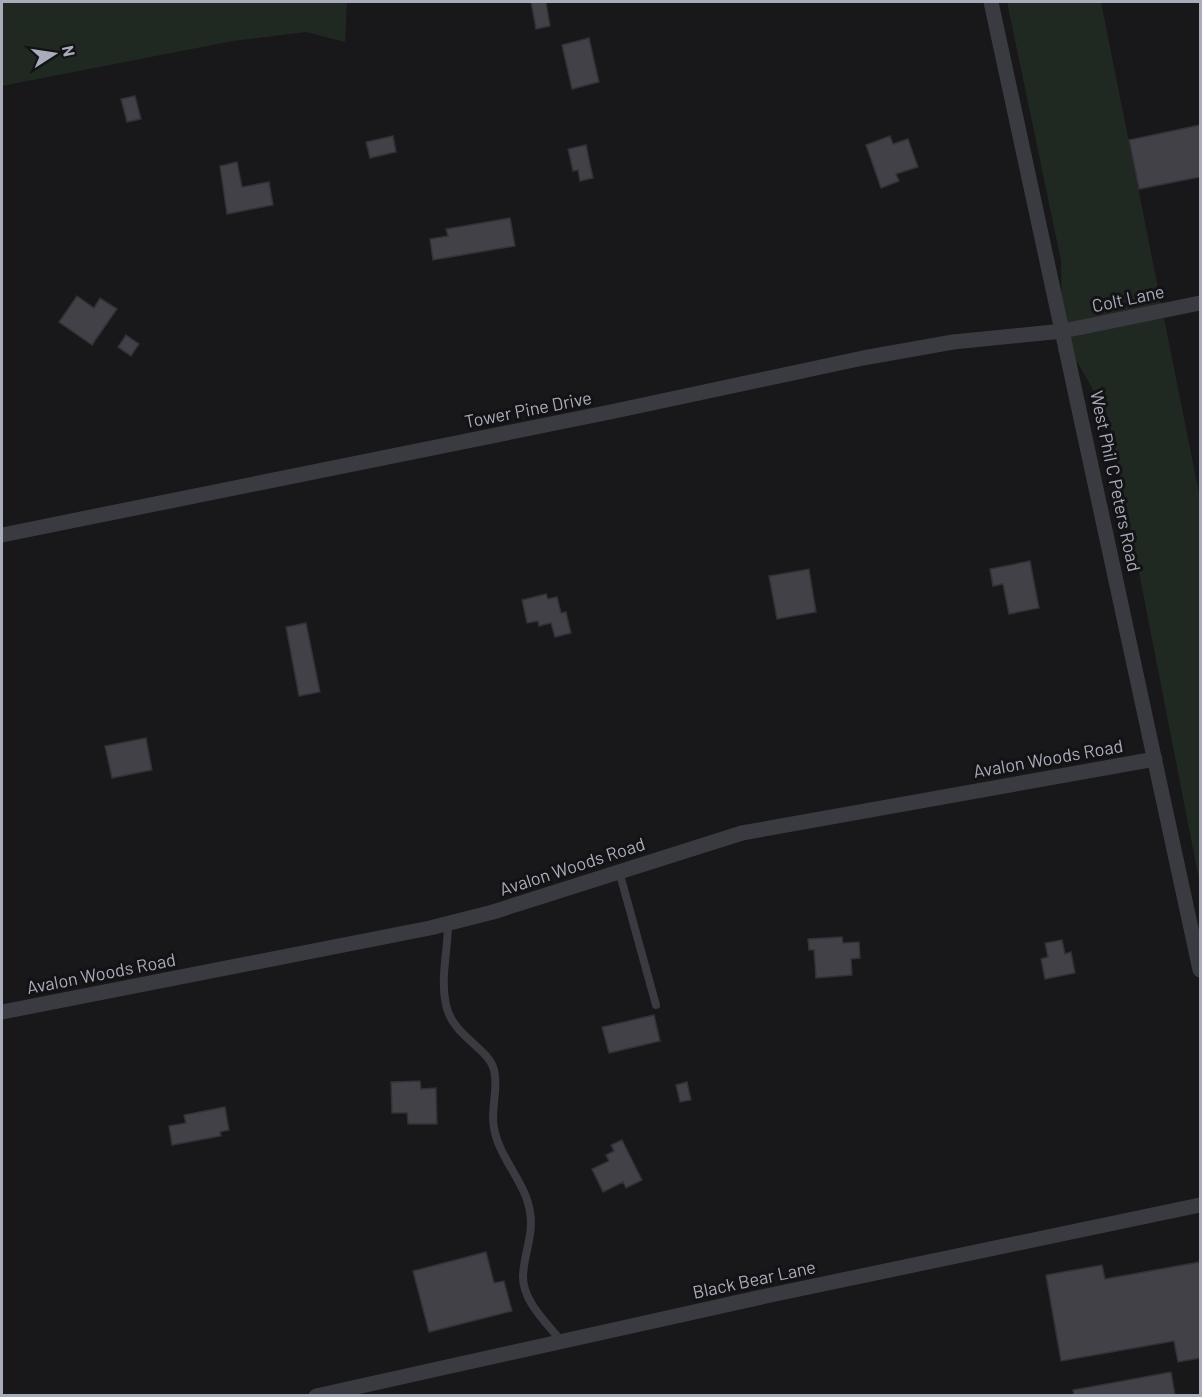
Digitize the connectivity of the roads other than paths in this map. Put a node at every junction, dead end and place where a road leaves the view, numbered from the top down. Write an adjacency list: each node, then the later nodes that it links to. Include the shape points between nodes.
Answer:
1 (992, 2): 3 (street, West Phil C Peters Road)
2 (1200, 303): 3 (street, Colt Lane)
3 (1063, 331): 4 (street, Tower Pine Drive, via 953,342 863,358); 5 (street, West Phil C Peters Road)
4 (2, 535)
5 (1155, 759): 6 (street, Avalon Woods Road, via 742,833); 8 (street, West Phil C Peters Road)
6 (619, 871): 7 (street, Avalon Woods Road); 9 (lane)
7 (448, 923): 10 (street, Avalon Woods Road); 12 (lane, via 446,1008 458,1030 494,1067 494,1130 530,1212 525,1288)
8 (1200, 970)
9 (656, 1005)
10 (2, 1012)
11 (1200, 1205): 12 (street, Black Bear Lane)
12 (562, 1343): 13 (street, Black Bear Lane)
13 (316, 1395)

